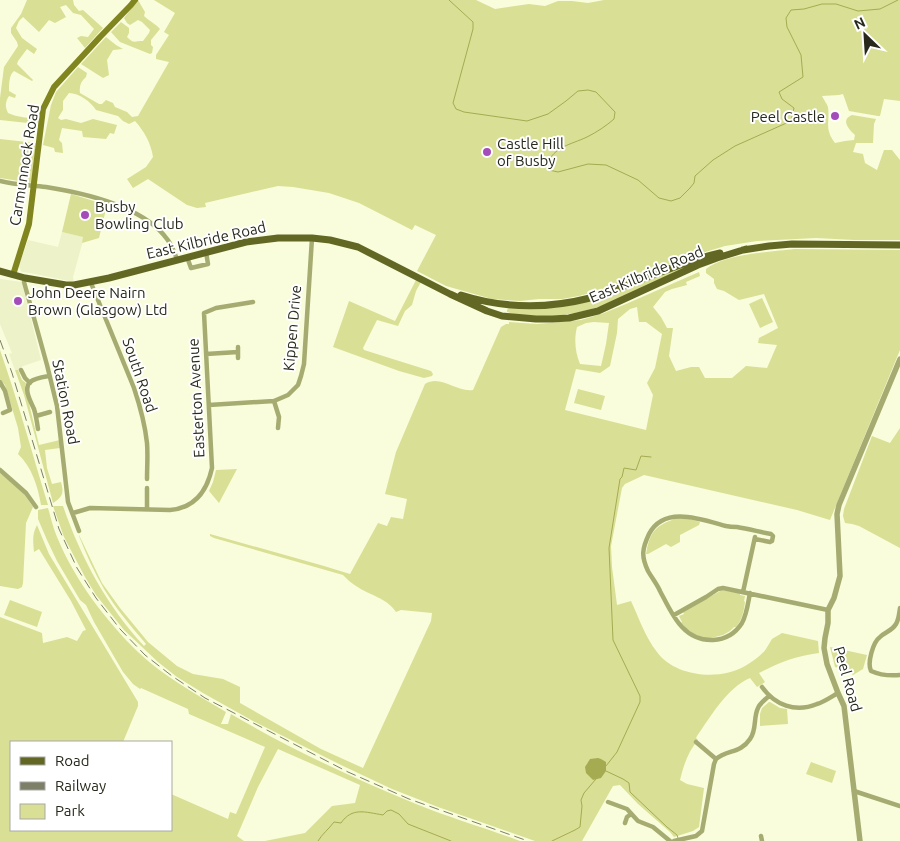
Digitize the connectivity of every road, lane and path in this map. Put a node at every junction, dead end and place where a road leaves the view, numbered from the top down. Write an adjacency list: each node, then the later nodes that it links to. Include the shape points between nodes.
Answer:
1 (135, 0): 3 (main road, Carmunnock Road, via 54,87 43,110)
2 (0, 181): 3 (street)
3 (34, 186): 9 (street, via 102,199 135,213 163,234); 11 (main road, Carmunnock Road, via 29,224)
4 (312, 238): 7 (main road, East Kilbride Road, via 264,239); 14 (main road, East Kilbride Road, via 358,247); 25 (street, Kippen Drive, via 303,371 298,385)
5 (900, 245): 6 (main road, East Kilbride Road, via 792,244)
6 (746, 250): 16 (main road, East Kilbride Road, via 705,256 588,298 554,305); 17 (main road, East Kilbride Road, via 708,262 584,315 536,319)
7 (206, 252): 8 (main road, East Kilbride Road); 8 (street, via 208,264 191,268)
8 (187, 257): 9 (main road, East Kilbride Road)
9 (177, 260): 13 (main road, East Kilbride Road)
10 (0, 271): 11 (main road, East Kilbride Road)
11 (13, 275): 12 (main road, East Kilbride Road)
12 (25, 278): 13 (main road, East Kilbride Road, via 66,285); 22 (street, Station Road)
13 (91, 282): 33 (street, South Road, via 139,403 147,445)
14 (441, 288): 16 (main road, East Kilbride Road); 17 (main road, East Kilbride Road)
15 (253, 302): 19 (street, Easterton Avenue, via 204,313)
16 (504, 304): 17 (main road)
17 (502, 316)
18 (238, 352): 19 (street)
19 (206, 354): 26 (street, Easterton Avenue)
20 (900, 359): 44 (street, Peel Road, via 839,505 840,576)
21 (21, 370): 24 (street)
22 (49, 376): 24 (street); 37 (street, Station Road, via 61,429 66,493)
23 (0, 382): 28 (street, via 10,410)
24 (30, 383): 29 (street, via 28,394)
25 (274, 401): 26 (street, Kippen Drive); 31 (street, via 279,417)
26 (209, 405): 36 (street, Easterton Avenue, via 212,468 206,488 192,503 178,510)
27 (50, 412): 29 (street)
28 (2, 413)
29 (36, 416): 30 (street)
30 (38, 428)
31 (278, 428)
32 (0, 470): 35 (street)
33 (147, 480)
34 (147, 488): 36 (street)
35 (36, 507)
36 (147, 509): 37 (street, Easterton Avenue, via 90,508)
37 (73, 513): 38 (street, Station Road)
38 (79, 531)
39 (756, 531): 40 (street); 40 (street, via 773,536 770,542); 45 (street, via 677,516 667,518 651,529 644,545 645,565)
40 (755, 539): 41 (street)
41 (743, 592): 42 (street); 45 (street, via 721,588)
42 (750, 593): 44 (street); 45 (street, via 741,623 726,637 712,641 690,635)
43 (900, 608): 46 (street, via 895,626 875,642 869,667 875,673)
44 (828, 610): 48 (street, Peel Road, via 825,657)
45 (674, 615)
46 (900, 675)
47 (762, 687): 49 (street)
48 (838, 693): 49 (street, via 804,708 790,707); 52 (street, Peel Road, via 844,706)
49 (768, 696): 51 (street, via 758,709 754,734 749,742)
50 (696, 742): 51 (street)
51 (716, 760): 58 (street, via 703,829 698,835)
52 (854, 792): 54 (street); 59 (street, Peel Road)
53 (608, 802): 55 (street)
54 (900, 806)
55 (631, 814): 56 (street); 57 (street, via 638,821 653,826)
56 (625, 823)
57 (670, 841)
58 (674, 841)
59 (860, 841)

